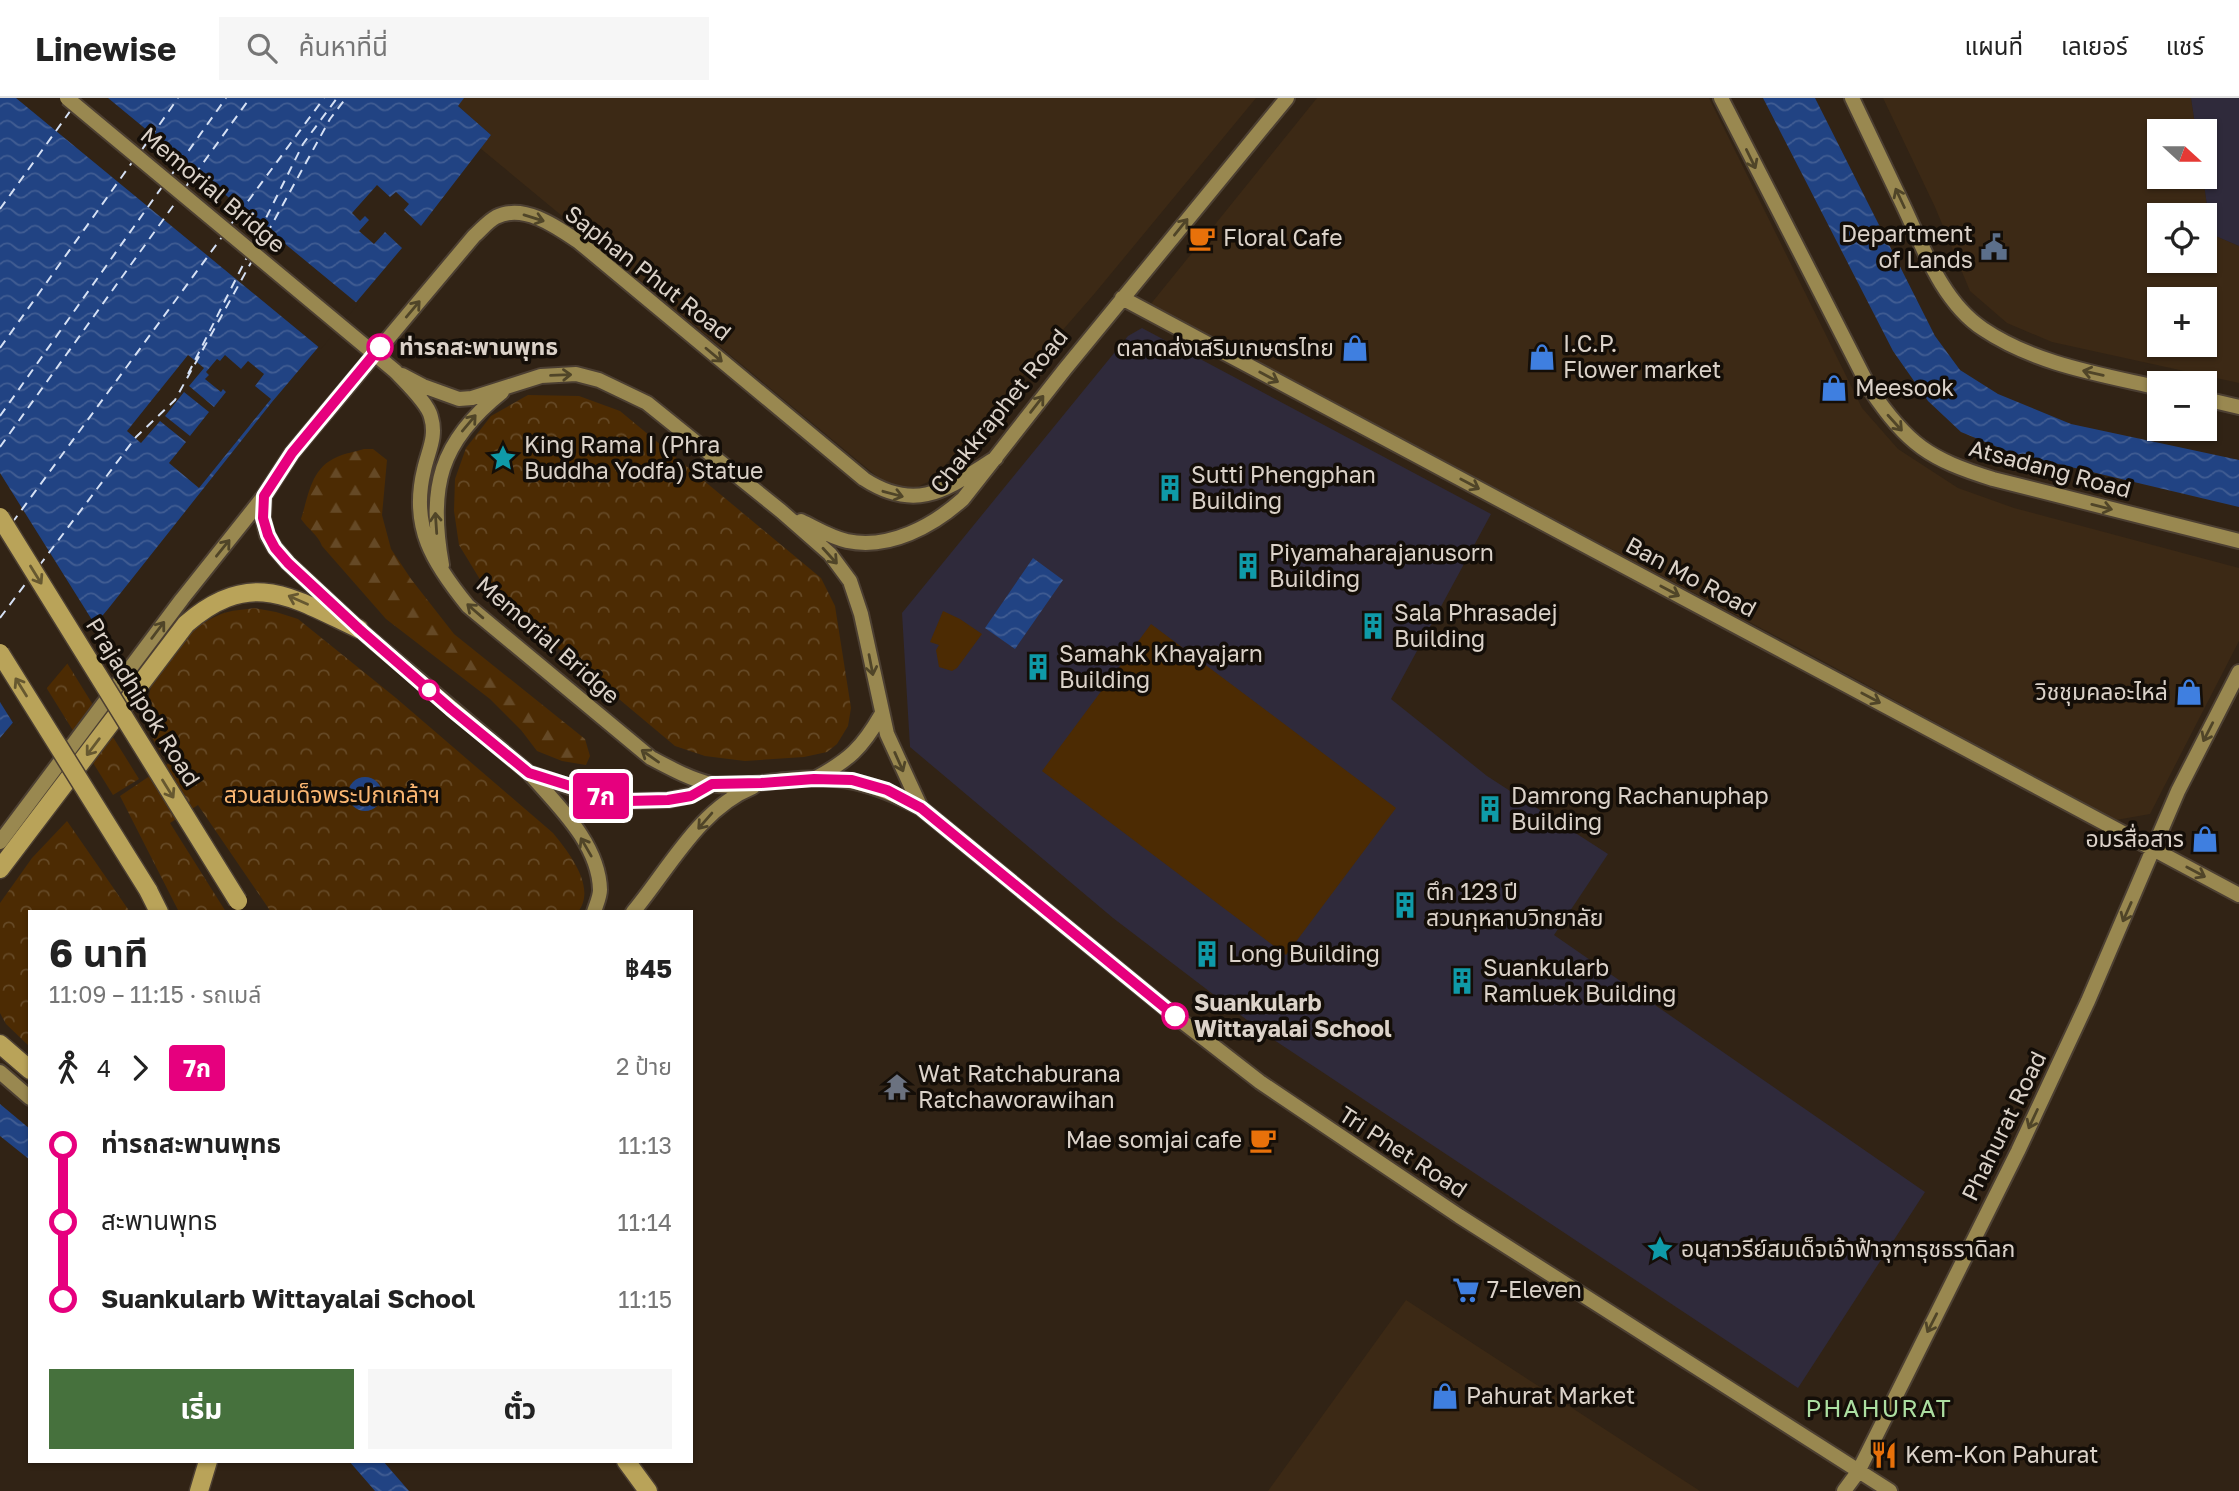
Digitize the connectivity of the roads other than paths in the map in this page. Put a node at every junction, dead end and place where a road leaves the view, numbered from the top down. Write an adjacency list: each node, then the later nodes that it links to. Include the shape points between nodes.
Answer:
1 (67, 98): 6 (street, Memorial Bridge, bridge)
2 (1287, 98): 5 (street, Chakkraphet Road, one-way to 2)
3 (1721, 98): 15 (street, Atsadang Road, one-way to 15, via 1870,389 1892,422 1919,447 1954,467 1993,480)
4 (1852, 98): 8 (street, one-way to 4, via 2046,360 1980,328 1954,301 1933,268)
5 (1122, 298): 11 (street, Chakkraphet Road, one-way to 5); 27 (street, Ban Mo Road, one-way to 27)
6 (395, 371): 7 (street, Memorial Bridge, via 459,399); 16 (street, Memorial Bridge, via 431,415 434,436 419,499 429,551)
7 (517, 383): 13 (street, Memorial Bridge, one-way to 13, via 576,374 648,403); 16 (street, one-way to 7, via 435,512 442,469 468,424)
8 (2147, 385)
9 (2217, 402): 10 (street)
10 (2239, 407)
11 (996, 458): 12 (street, Saphan Phut Road, one-way to 11, via 292,453 474,236 497,216 509,214 535,217 579,242 881,490 914,498 929,494); 13 (street, Chakkraphet Road, via 943,517 893,538 849,542)
12 (264, 496): 17 (street, via 263,518 275,548); 26 (street, Saphan Phut Road, one-way to 12)
13 (780, 511): 20 (street, one-way to 20, via 830,554 850,581)
14 (0, 517): 30 (main road, Prajadhipok Road, one-way to 30, bridge)
15 (2239, 541)
16 (444, 577): 24 (street, Memorial Bridge, one-way to 16, via 651,758 468,606)
17 (359, 629): 21 (street); 28 (main road, one-way to 28, via 286,595 264,591 232,595 200,612 186,624)
18 (0, 653): 31 (main road, one-way to 18, bridge)
19 (2239, 672): 27 (street, Phahurat Road, one-way to 27)
20 (881, 715): 22 (street, via 845,762); 25 (street, Tri Phet Road, one-way to 25)
21 (529, 773): 24 (street, via 581,792 628,801 691,796); 32 (street, one-way to 21, via 600,891 592,857 563,812)
22 (814, 779): 23 (street); 25 (street, Tri Phet Road, via 852,780 887,790)
23 (761, 783): 24 (street); 33 (street, one-way to 33, via 713,812)
24 (712, 784)
25 (921, 808): 40 (street, Tri Phet Road, via 1260,1082 1459,1216)
26 (0, 842)
27 (2153, 849): 29 (street, Ban Mo Road, one-way to 29); 40 (street, Phahurat Road, one-way to 40, via 2030,1126)
28 (0, 869)
29 (2239, 895)
30 (241, 906)
31 (158, 910)
32 (595, 910)
33 (635, 910)
34 (0, 1044): 35 (main road)
35 (28, 1068)
36 (0, 1072): 37 (street)
37 (28, 1096)
38 (207, 1463): 41 (main road)
39 (627, 1463): 42 (main road)
40 (1858, 1472): 43 (street, Phahurat Road); 44 (street, Tri Phet Road)
41 (199, 1491)
42 (648, 1491)
43 (1844, 1491)
44 (1889, 1491)

